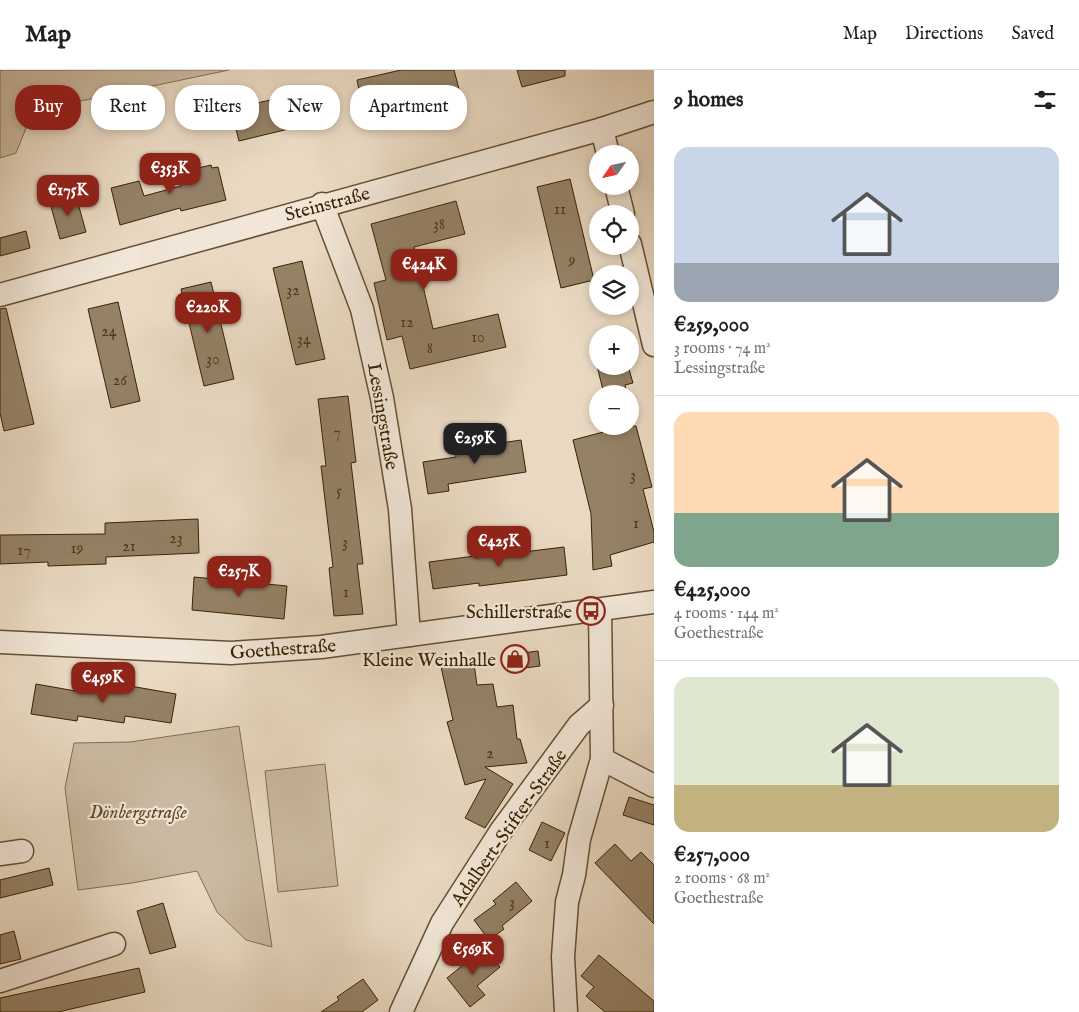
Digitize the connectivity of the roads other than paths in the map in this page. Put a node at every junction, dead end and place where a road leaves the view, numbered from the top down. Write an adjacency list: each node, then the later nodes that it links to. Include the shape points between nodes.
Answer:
1 (654, 112): 2 (street, Steinstraße)
2 (602, 129): 3 (street); 4 (street, Steinstraße)
3 (606, 145)
4 (322, 204): 6 (street, Steinstraße); 10 (street, Lessingstraße, via 362,309 382,398 400,509)
5 (633, 255): 7 (street)
6 (0, 295)
7 (654, 345)
8 (654, 602): 9 (street, Goethestraße)
9 (600, 610): 10 (street, Goethestraße); 12 (street)
10 (409, 635): 11 (street, Goethestraße, via 321,647 231,652)
11 (0, 642)
12 (602, 705): 13 (street); 19 (street, Adalbert-Stifter-Straße, via 579,725 501,831 442,923)
13 (602, 758): 14 (street); 20 (street, via 579,839 566,902 563,957)
14 (654, 786)
15 (22, 851): 16 (street)
16 (0, 854)
17 (114, 944): 18 (street)
18 (0, 980)
19 (401, 1012)
20 (566, 1012)

